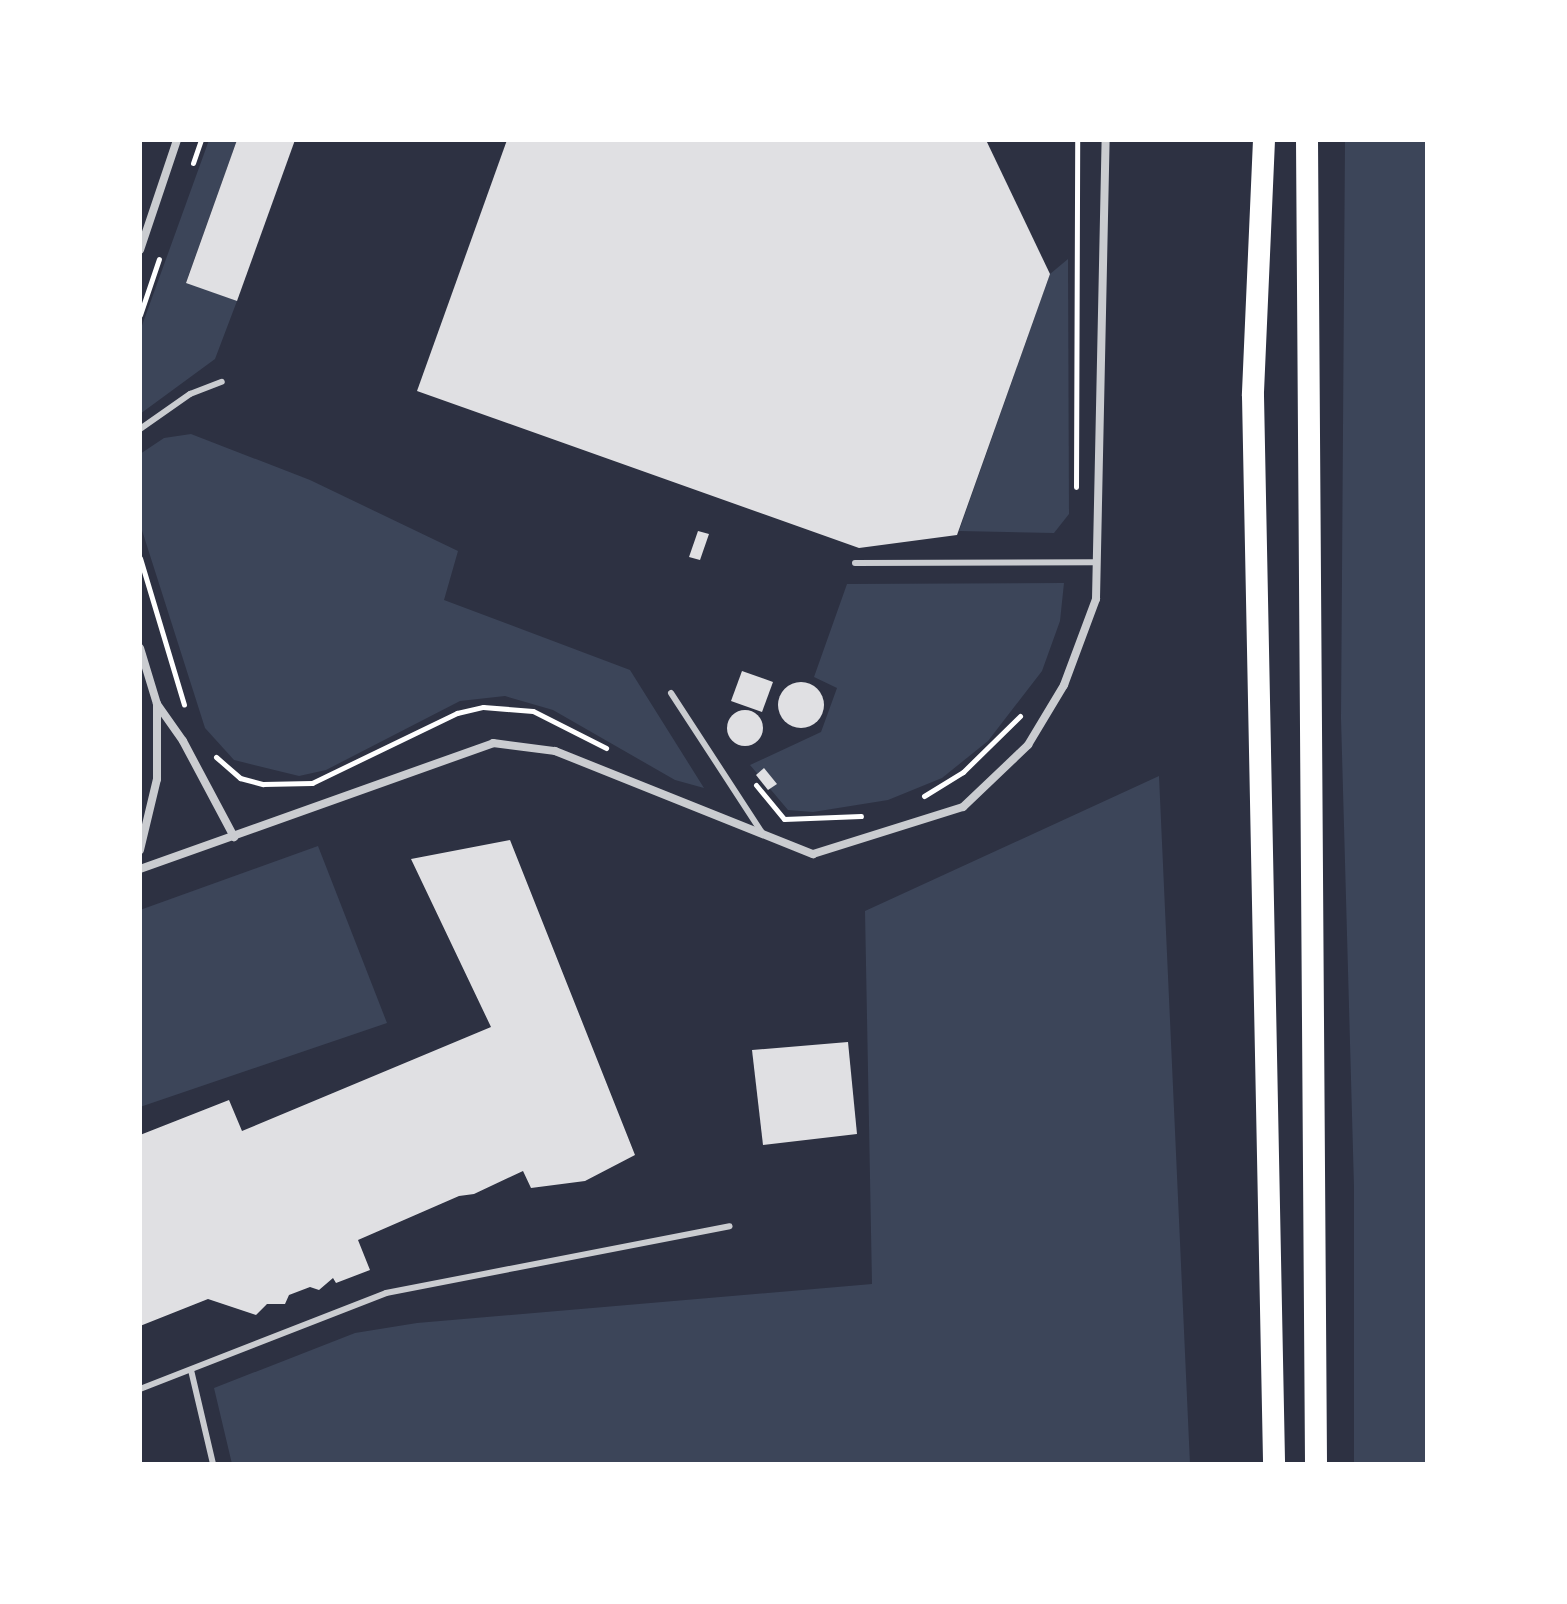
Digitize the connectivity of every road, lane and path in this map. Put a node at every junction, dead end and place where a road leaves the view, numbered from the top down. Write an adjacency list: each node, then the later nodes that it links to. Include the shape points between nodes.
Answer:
1 (177, 140): 6 (street)
2 (1077, 140): 9 (path)
3 (1106, 140): 11 (street)
4 (1264, 140): 31 (highway, via 1253,396)
5 (1307, 140): 32 (highway)
6 (140, 250)
7 (222, 382): 8 (lane, via 190,394)
8 (140, 429)
9 (1076, 499)
10 (140, 558): 17 (path)
11 (1097, 562): 12 (lane); 24 (street, via 1096,599 1064,685 1028,745 963,807 813,854)
12 (855, 563)
13 (140, 648): 15 (street)
14 (671, 693): 20 (lane)
15 (157, 704): 23 (street); 25 (street, via 157,779)
16 (1027, 707): 21 (path, via 963,772)
17 (189, 716)
18 (208, 750): 19 (path, via 240,778 289,787 336,774 457,713 508,706 555,719)
19 (614, 753)
20 (732, 785): 22 (path, via 747,775 784,819); 24 (lane)
21 (910, 803)
22 (864, 815)
23 (234, 837): 24 (street, via 493,743 555,751); 26 (street)
24 (765, 837)
25 (140, 850)
26 (140, 869)
27 (730, 1226): 28 (lane, via 386,1293)
28 (191, 1370): 29 (lane); 30 (lane)
29 (140, 1389)
30 (213, 1464)
31 (1274, 1464)
32 (1316, 1464)

